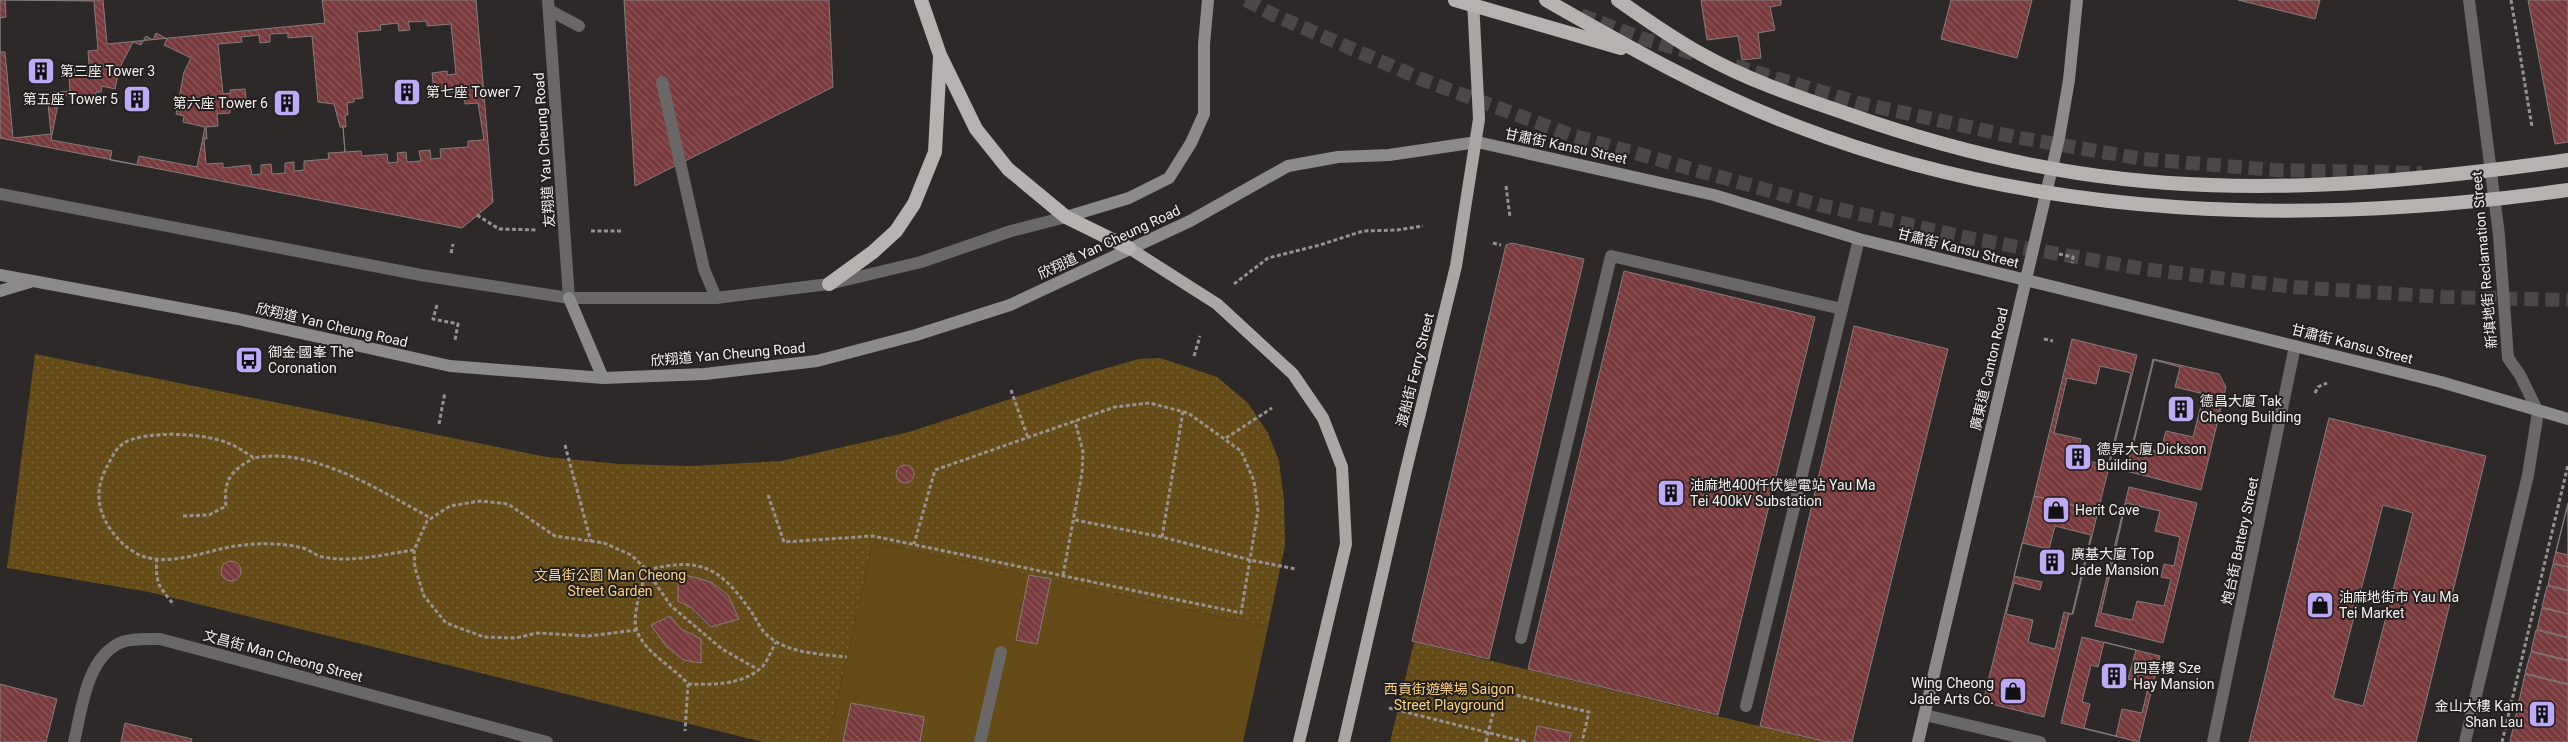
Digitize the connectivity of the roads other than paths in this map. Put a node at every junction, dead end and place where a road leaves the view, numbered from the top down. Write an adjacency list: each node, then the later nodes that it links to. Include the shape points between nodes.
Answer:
1 (921, 0): 11 (highway)
2 (1208, 0): 19 (main road, via 1204,114 1191,143 1169,178 1129,198)
3 (1455, 0): 12 (highway, bridge)
4 (1473, 0): 14 (main road, 渡船街 Ferry Street, via 1479,119)
5 (1546, 0): 12 (highway, bridge)
6 (1618, 0): 16 (highway, bridge, via 1702,55 1798,97 1901,132 2079,173 2154,181 2314,186 2454,176)
7 (2077, 0): 23 (main road, 廣東道 Canton Road, via 2059,138)
8 (2470, 0): 32 (street, 新填地街 Reclamation Street, via 2499,235 2508,358)
9 (549, 5): 10 (street); 27 (street, 友翔道 Yau Cheung Road)
10 (579, 26)
11 (940, 54): 19 (highway, via 976,129 1008,169); 25 (highway, via 935,152 914,204 896,231)
12 (1646, 55): 17 (highway, bridge, via 1738,102 1800,128 1895,158 1984,181 2075,198 2234,212 2316,212 2457,203)
13 (662, 82): 28 (street, via 704,269)
14 (1477, 142): 15 (main road, 甘肅街 Kansu Street, via 1389,155); 20 (main road, 甘肅街 Kansu Street, via 1714,195); 42 (main road, 渡船街 Ferry Street, via 1456,266)
15 (1338, 157): 21 (main road, 欣翔道 Yan Cheung Road, via 1288,166 1190,221)
16 (2568, 160)
17 (2568, 190)
18 (0, 194): 27 (street, via 444,279)
19 (1066, 217): 21 (highway); 25 (street, via 1011,231 921,262)
20 (1859, 239): 23 (main road, 甘肅街 Kansu Street); 29 (street)
21 (1129, 248): 31 (main road, 欣翔道 Yan Cheung Road, via 1010,305 817,361 705,374); 41 (main road, via 1217,304 1293,374 1323,418 1342,467 1346,544)
22 (0, 275): 24 (main road, 欣翔道 Yan Cheung Road)
23 (2024, 280): 30 (main road, 甘肅街 Kansu Street); 37 (main road, 廣東道 Canton Road)
24 (30, 282): 26 (main road); 31 (main road, 欣翔道 Yan Cheung Road, via 238,319 450,366)
25 (829, 284): 28 (street)
26 (0, 291)
27 (569, 298): 28 (street); 31 (main road)
28 (716, 298)
29 (1842, 309): 34 (street, via 1610,256); 36 (street)
30 (2296, 346): 32 (main road, 甘肅街 Kansu Street, via 2442,382); 45 (street, 炮台街 Battery Street)
31 (603, 378)
32 (2538, 412): 33 (main road, 甘肅街 Kansu Street); 46 (street, via 2528,475)
33 (2568, 419)
34 (1521, 638)
35 (1001, 652): 40 (street)
36 (1746, 706)
37 (1925, 715): 43 (main road, 廣東道 Canton Road); 44 (street)
38 (74, 742): 39 (street, 文昌街 Man Cheong Street, via 95,666 107,652 123,642 160,639)
39 (547, 742)
40 (980, 742)
41 (1299, 742)
42 (1344, 742)
43 (1918, 742)
44 (2040, 742)
45 (2213, 742)
46 (2465, 742)

